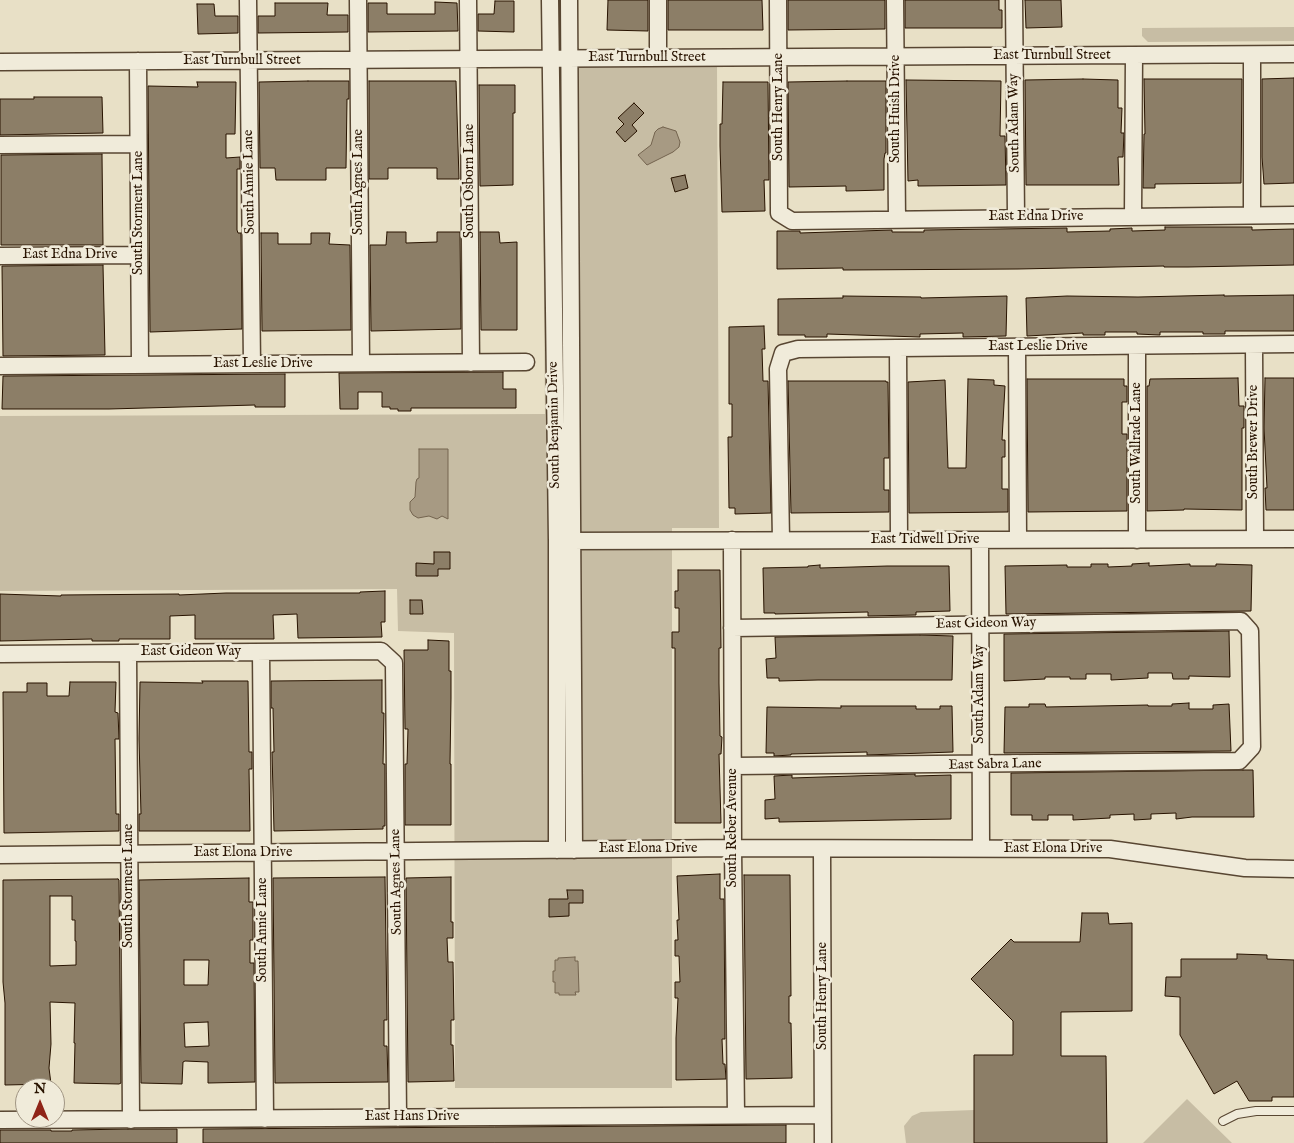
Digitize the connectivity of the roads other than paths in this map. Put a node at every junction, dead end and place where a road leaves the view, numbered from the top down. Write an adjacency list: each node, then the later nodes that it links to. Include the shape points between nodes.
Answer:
1 (248, 0): 21 (street, South Annie Lane)
2 (358, 0): 18 (street, South Agnes Lane)
3 (468, 0): 19 (street, South Osborn Lane)
4 (550, 0): 20 (street, South Benjamin Drive)
5 (568, 0): 17 (street, South Benjamin Drive)
6 (658, 0): 15 (street)
7 (778, 0): 16 (street, South Henry Lane)
8 (895, 0): 14 (street, South Huish Drive)
9 (1014, 0): 13 (street, South Adam Way)
10 (1294, 54): 12 (street, East Turnbull Street)
11 (1134, 55): 12 (street, East Turnbull Street); 13 (street, East Turnbull Street); 29 (street)
12 (1252, 55): 27 (street)
13 (1014, 56): 14 (street, East Turnbull Street); 30 (street, South Adam Way)
14 (896, 57): 16 (street, East Turnbull Street); 31 (street, South Huish Drive)
15 (658, 58): 16 (street, East Turnbull Street); 17 (street, East Turnbull Street)
16 (779, 58): 26 (street, South Henry Lane)
17 (568, 59): 20 (street, East Turnbull Street); 47 (street, South Benjamin Drive)
18 (358, 60): 19 (street, East Turnbull Street); 21 (street, East Turnbull Street); 42 (street, South Agnes Lane)
19 (469, 60): 20 (street, East Turnbull Street); 40 (street, South Osborn Lane)
20 (550, 60): 47 (street, South Benjamin Drive)
21 (248, 61): 23 (street, East Turnbull Street); 41 (street, South Annie Lane)
22 (0, 62): 23 (street, East Turnbull Street)
23 (138, 62): 24 (street, South Storment Lane)
24 (138, 144): 25 (street); 32 (street, South Storment Lane)
25 (0, 145)
26 (779, 213): 31 (street, East Edna Drive, via 792,220)
27 (1252, 215): 28 (street, East Edna Drive); 29 (street, East Edna Drive)
28 (1294, 215)
29 (1133, 216): 30 (street, East Edna Drive)
30 (1016, 217): 31 (street, East Edna Drive)
31 (897, 219)
32 (139, 255): 33 (street, East Edna Drive); 43 (street, South Storment Lane)
33 (0, 256)
34 (1294, 344): 35 (street, East Leslie Drive)
35 (1254, 345): 36 (street, East Leslie Drive); 45 (street, South Brewer Drive)
36 (1137, 346): 37 (street, East Leslie Drive); 53 (street, South Wallrade Lane)
37 (1017, 347): 38 (street, East Leslie Drive); 52 (street)
38 (898, 348): 49 (street, East Leslie Drive, via 798,349 783,353 778,369); 50 (street)
39 (526, 362): 40 (street, East Leslie Drive)
40 (471, 363): 42 (street, East Leslie Drive)
41 (252, 364): 42 (street, East Leslie Drive); 43 (street, East Leslie Drive)
42 (361, 364)
43 (140, 365): 44 (street, East Leslie Drive)
44 (0, 366)
45 (1255, 539): 46 (street, East Tidwell Drive); 53 (street, East Tidwell Drive)
46 (1294, 539)
47 (565, 540): 48 (street, East Tidwell Drive); 66 (street, South Benjamin Drive); 67 (street, South Benjamin Drive)
48 (732, 540): 49 (street, East Tidwell Drive); 55 (street, South Reber Avenue)
49 (781, 540): 50 (street, East Tidwell Drive)
50 (899, 540): 51 (street, East Tidwell Drive)
51 (980, 540): 52 (street, East Tidwell Drive); 54 (street, South Adam Way)
52 (1018, 540): 53 (street, East Tidwell Drive)
53 (1136, 540)
54 (980, 624): 55 (street, East Gideon Way); 60 (street, East Gideon Way, via 1241,621 1250,630); 61 (street, South Adam Way)
55 (732, 628): 62 (street, South Reber Avenue)
56 (381, 651): 57 (street, East Gideon Way); 68 (street, South Agnes Lane, via 394,663)
57 (261, 652): 58 (street, East Gideon Way); 69 (street, South Annie Lane)
58 (128, 653): 59 (street, East Gideon Way); 70 (street, South Storment Lane)
59 (0, 654)
60 (1252, 747): 61 (street, East Sabra Lane, via 1239,761)
61 (980, 765): 62 (street, East Sabra Lane); 64 (street, South Adam Way)
62 (732, 766): 63 (street, South Reber Avenue)
63 (732, 848): 65 (street, East Elona Drive); 67 (street, East Elona Drive); 74 (street, South Reber Avenue)
64 (981, 848): 65 (street, East Elona Drive); 72 (street, East Elona Drive, via 1110,849 1245,868)
65 (822, 849): 75 (street, South Henry Lane)
66 (557, 850): 67 (street, East Elona Drive); 68 (street, East Elona Drive)
67 (574, 850)
68 (396, 852): 69 (street, East Elona Drive); 76 (street, South Agnes Lane)
69 (263, 853): 70 (street, East Elona Drive); 77 (street, South Annie Lane)
70 (129, 854): 71 (street, East Elona Drive); 79 (street, South Storment Lane)
71 (0, 855)
72 (1294, 869)
73 (1294, 1111): 80 (lane, via 1256,1111 1237,1114)
74 (736, 1115): 75 (street, East Hans Drive); 76 (street, East Hans Drive)
75 (823, 1115): 81 (street, South Henry Lane)
76 (398, 1118): 77 (street, East Hans Drive)
77 (265, 1119): 79 (street, East Hans Drive)
78 (0, 1120): 79 (street, East Hans Drive)
79 (131, 1120)
80 (1223, 1121)
81 (823, 1143)

